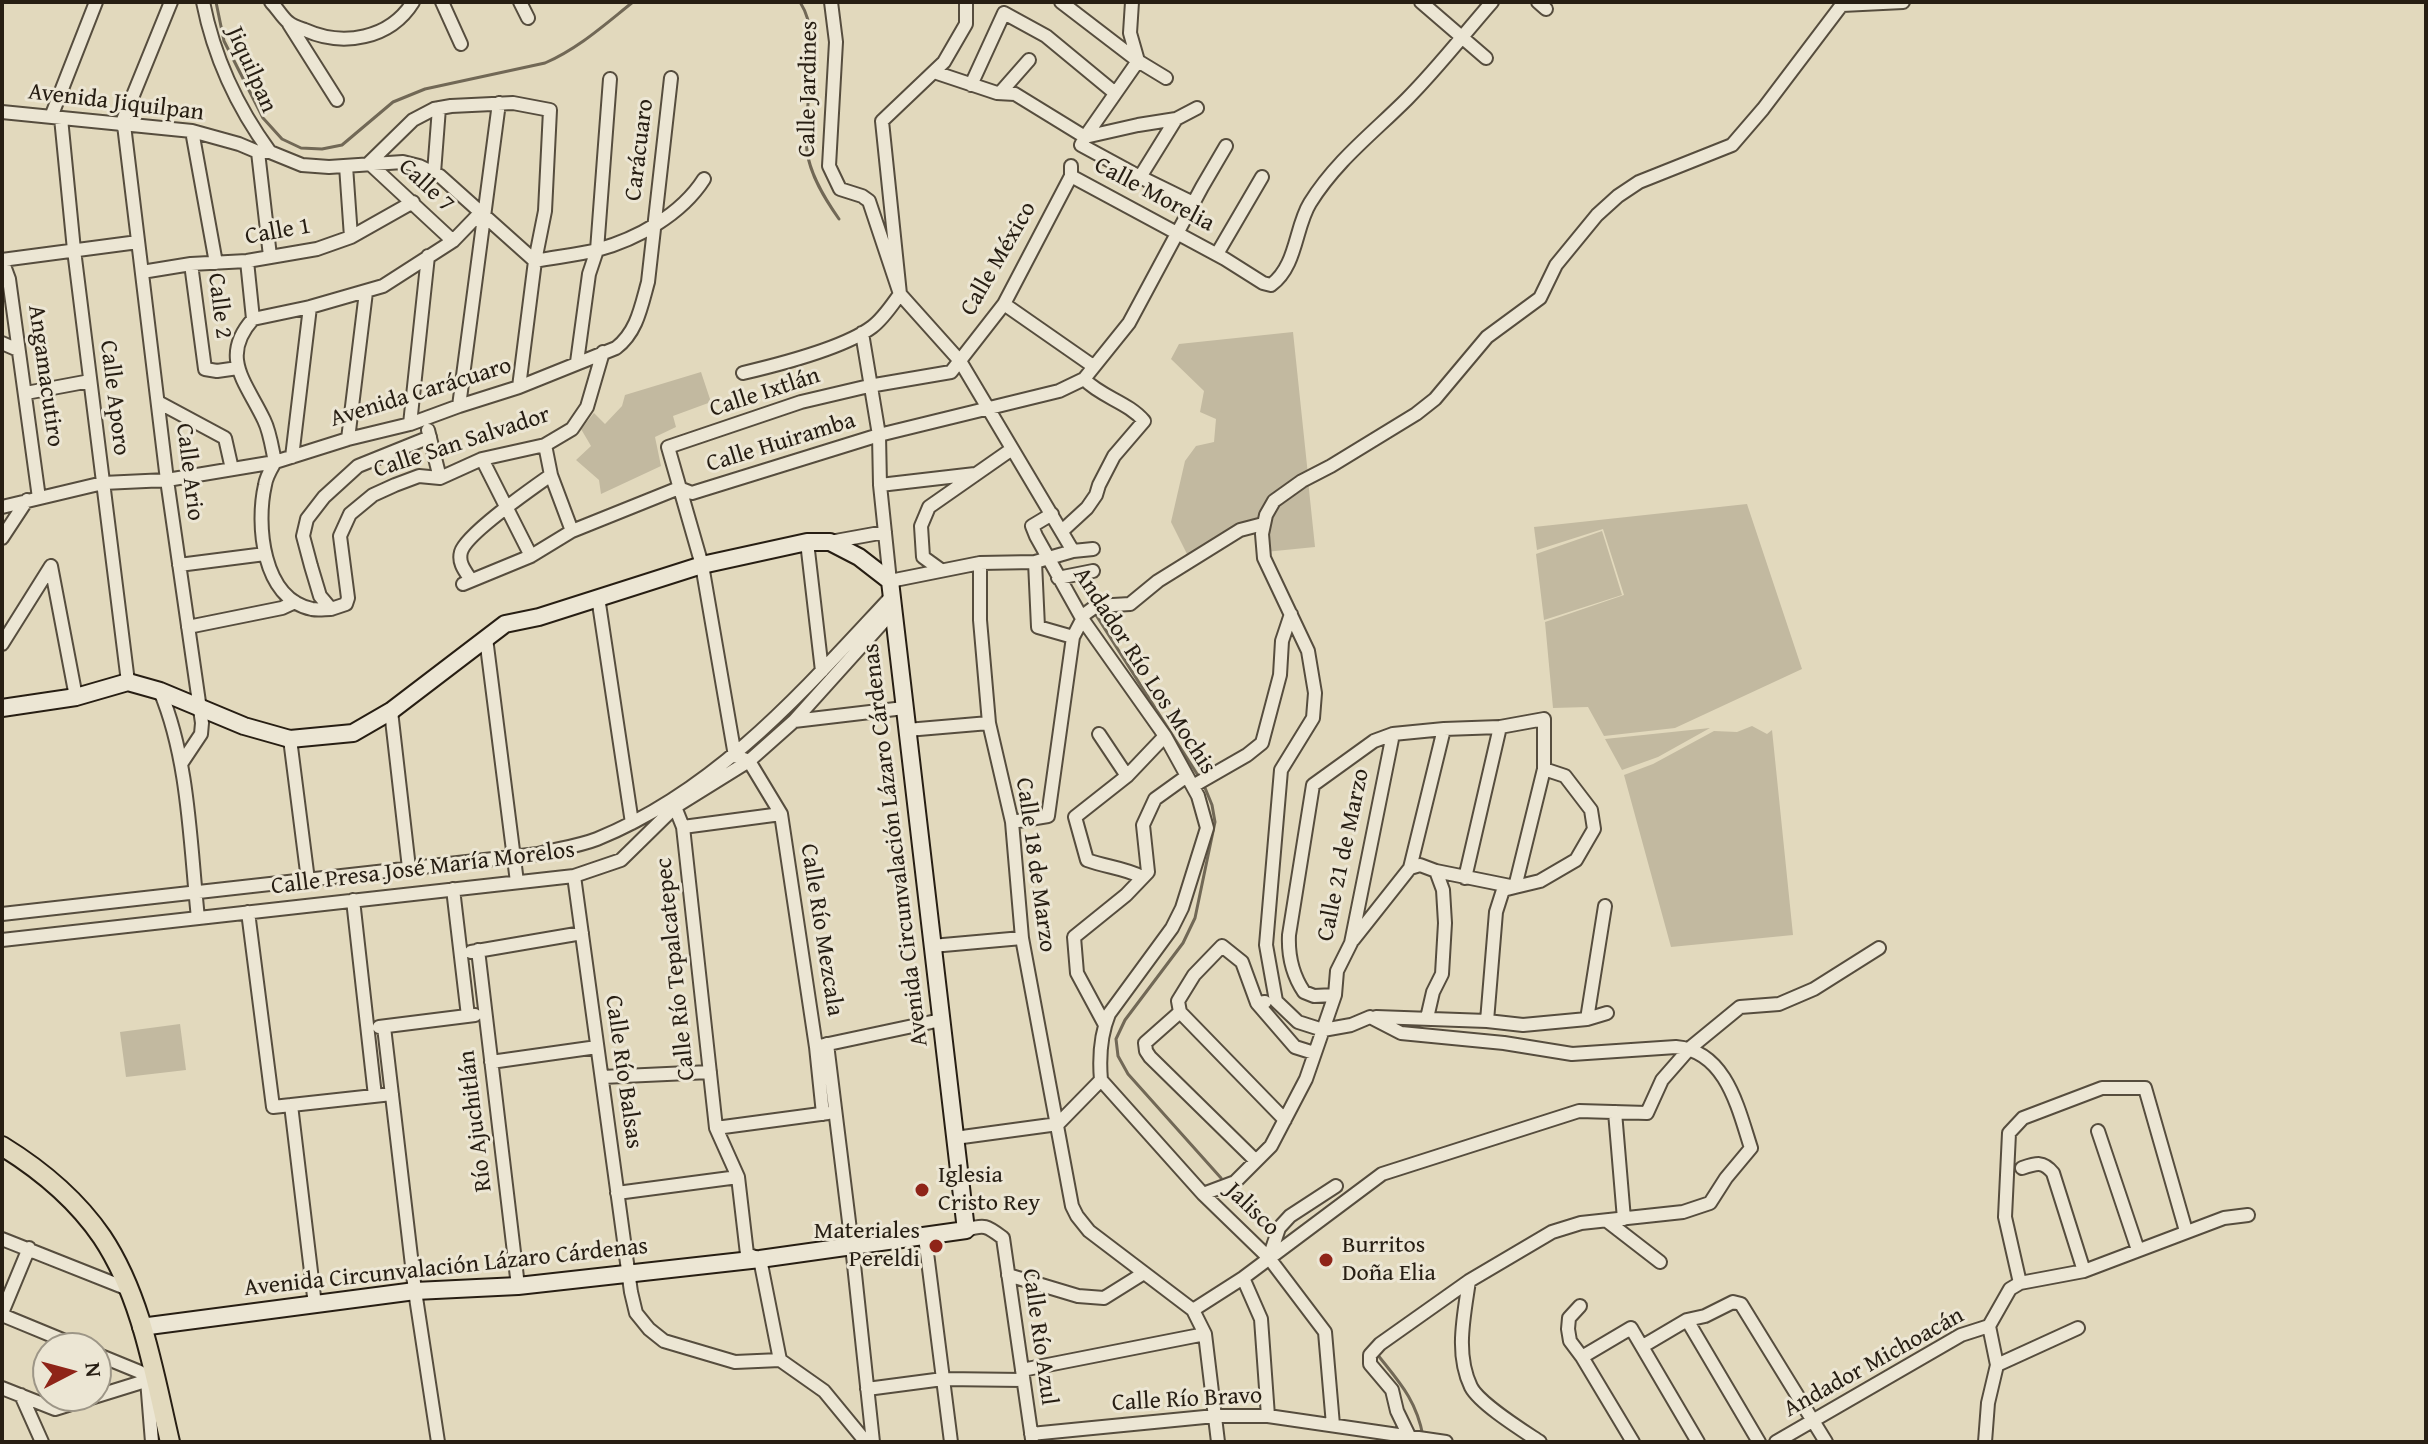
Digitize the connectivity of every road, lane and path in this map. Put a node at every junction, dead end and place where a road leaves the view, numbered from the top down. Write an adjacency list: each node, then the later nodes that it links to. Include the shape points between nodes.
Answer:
1 (96, 2): 36 (street)
2 (171, 2): 38 (street)
3 (203, 2): 42 (street, Jiquilpan, via 220,65)
4 (271, 2): 18 (street)
5 (412, 2): 18 (street, via 394,24 353,40)
6 (442, 2): 20 (street)
7 (520, 2): 17 (street)
8 (831, 2): 70 (street, Calle Jardines, via 836,42 829,166 840,189 869,201)
9 (966, 2): 24 (street, via 966,24)
10 (1061, 2): 23 (street)
11 (1132, 2): 23 (street, via 1130,33)
12 (1421, 2): 19 (street)
13 (1492, 2): 19 (street)
14 (1903, 2): 15 (street)
15 (1843, 3): 113 (street, via 1732,145 1618,196 1556,265 1540,298 1487,337 1435,399 1283,494)
16 (1002, 8): 28 (street); 30 (street, via 1046,36)
17 (528, 18)
18 (289, 24): 31 (street)
19 (1461, 37): 21 (street); 62 (street, Calle Morelia, via 1408,98 1342,160 1308,205 1297,244 1278,280 1263,283)
20 (461, 44)
21 (1486, 58)
22 (1029, 60): 29 (street)
23 (1138, 61): 26 (street); 30 (street)
24 (934, 72): 28 (street); 70 (street, via 882,121)
25 (671, 78): 53 (street, Carácuaro)
26 (1166, 78)
27 (610, 79): 59 (street)
28 (971, 85): 29 (street)
29 (1000, 93): 40 (street, via 1015,94)
30 (1115, 93): 40 (street)
31 (337, 100)
32 (499, 103): 33 (street); 52 (street); 65 (street, via 550,110 545,211)
33 (439, 108): 43 (street, via 413,120); 46 (street)
34 (1197, 108): 37 (street)
35 (2, 112): 36 (street, Avenida Jiquilpan)
36 (56, 117): 38 (street, Avenida Jiquilpan); 58 (street, Calle Aporo)
37 (1176, 119): 40 (street); 47 (street)
38 (122, 125): 39 (street, Avenida Jiquilpan); 57 (street, Calle Ario)
39 (192, 131): 42 (street, Avenida Jiquilpan); 66 (street)
40 (1083, 141): 47 (street)
41 (1226, 146): 51 (street)
42 (264, 152): 44 (street, Avenida Jiquilpan, via 302,165); 60 (street)
43 (369, 163): 44 (street, Avenida Jiquilpan); 46 (street, Avenida Jiquilpan, via 403,162); 50 (street, Calle 7)
44 (346, 166): 55 (street)
45 (1071, 171): 54 (street, Calle Morelia); 71 (street, Calle México)
46 (434, 173): 52 (street)
47 (1140, 177): 51 (street)
48 (1262, 177): 62 (street)
49 (704, 179): 53 (street, via 694,195)
50 (413, 202): 55 (street, Calle 1); 56 (street, Calle 7)
51 (1193, 203): 54 (street)
52 (483, 214): 56 (street); 65 (street); 89 (street)
53 (652, 228): 59 (street); 77 (street, Avenida Carácuaro, via 640,312 629,338)
54 (1177, 234): 62 (street, Calle Morelia); 80 (street, via 1129,323)
55 (351, 237): 60 (street, Calle 1)
56 (453, 241): 61 (street)
57 (138, 242): 58 (street); 68 (street, Calle Ario)
58 (74, 250): 63 (street); 84 (street, Calle Aporo)
59 (597, 250): 65 (street); 79 (street)
60 (270, 256): 64 (street, Calle 1)
61 (428, 256): 69 (street); 92 (street)
62 (1221, 256)
63 (2, 260): 76 (street, Angamacutiro)
64 (247, 261): 66 (street, Calle 1); 73 (street)
65 (535, 261): 86 (street)
66 (216, 263): 67 (street, Calle 1)
67 (191, 264): 68 (street, Calle 1); 81 (street, Calle 2, via 205,369)
68 (142, 272): 88 (street, Calle Ario)
69 (366, 292): 72 (street); 95 (street)
70 (900, 294): 74 (street); 78 (street)
71 (1004, 304): 78 (street, Calle México); 80 (street)
72 (310, 307): 73 (street); 98 (street)
73 (253, 319): 81 (street, via 236,342)
74 (862, 333): 82 (street); 85 (street)
75 (2, 343): 76 (street)
76 (18, 350): 87 (street, Angamacutiro)
77 (603, 352): 79 (street, Avenida Carácuaro); 96 (street, Calle San Salvador, via 587,407 572,429)
78 (960, 361): 85 (street, Calle México, via 951,372); 90 (street)
79 (577, 362): 86 (street, Avenida Carácuaro)
80 (1093, 366): 83 (street)
81 (238, 368): 100 (street, via 266,423)
82 (743, 373)
83 (1084, 379): 90 (street, Calle Huiramba, via 1059,391); 115 (street, via 1144,421 1114,456 1087,508)
84 (90, 381): 87 (street); 106 (street, Calle Aporo)
85 (869, 386): 93 (street); 108 (street, Calle Ixtlán, via 801,402 668,447)
86 (519, 387): 89 (street, Avenida Carácuaro)
87 (26, 393): 109 (street, Angamacutiro)
88 (158, 402): 101 (street, via 225,438); 105 (street, Calle Ario)
89 (459, 406): 91 (street, Avenida Carácuaro)
90 (987, 408): 93 (street, Calle Huiramba); 97 (street)
91 (425, 419): 92 (street, Avenida Carácuaro); 94 (street)
92 (410, 424): 95 (street, Avenida Carácuaro)
93 (879, 435): 107 (street); 108 (street, Calle Huiramba, via 692,493)
94 (430, 437): 104 (street); 134 (street, via 358,466 307,519 303,536 311,566 320,596)
95 (348, 439): 98 (street, Avenida Carácuaro)
96 (545, 445): 99 (street, Calle San Salvador); 103 (street)
97 (1012, 449): 102 (street); 112 (street)
98 (292, 457): 100 (street, Avenida Carácuaro)
99 (482, 459): 104 (street, Calle San Salvador); 111 (street)
100 (275, 462): 101 (street, Avenida Carácuaro); 122 (street, via 265,482 262,509)
101 (232, 469): 105 (street, Avenida Carácuaro)
102 (978, 474): 107 (street); 128 (street, via 929,507 921,526 923,557)
103 (551, 475): 111 (street); 114 (street)
104 (440, 478): 134 (street, Calle San Salvador, via 419,476 395,485 350,514 340,536 348,598)
105 (167, 480): 106 (street, Avenida Carácuaro); 126 (street, Calle Ario)
106 (103, 483): 109 (street, Avenida Carácuaro); 142 (street, Calle Aporo)
107 (880, 485): 116 (street)
108 (679, 488): 114 (street, Calle Huiramba); 127 (street)
109 (33, 499): 110 (street, Avenida Carácuaro); 117 (street)
110 (2, 507)
111 (506, 507): 123 (street); 123 (street, Calle Huiramba, via 464,545 460,555 467,582)
112 (1052, 514): 115 (street); 124 (street, Andador Río Los Mochis, via 1032,526)
113 (1263, 524): 135 (street, via 1264,558); 136 (street, via 1240,530 1130,604 1096,606)
114 (572, 531): 123 (street, Calle Huiramba)
115 (1062, 531): 121 (street)
116 (885, 532): 119 (street); 132 (street)
117 (2, 538)
118 (807, 542): 119 (street); 127 (street); 141 (street)
119 (830, 542): 132 (street, via 859,557)
120 (1093, 549): 121 (street)
121 (1073, 551): 124 (street)
122 (265, 554): 126 (street); 133 (street, via 276,582)
123 (531, 556)
124 (1041, 560): 125 (street); 130 (street, Andador Río Los Mochis); 138 (street, via 1038,627)
125 (980, 563): 128 (street); 150 (street, Calle 18 de Marzo)
126 (179, 565): 137 (street, Calle Ario)
127 (702, 565): 131 (street); 158 (street)
128 (941, 570): 132 (street)
129 (1093, 571): 130 (street)
130 (1058, 578): 136 (street, Andador Río Los Mochis)
131 (598, 597): 139 (street, via 505,624); 169 (street)
132 (892, 597): 141 (street, Calle Presa José María Morelos); 147 (street, Avenida Circunvalación Lázaro Cárdenas); 149 (street, Calle Presa José María Morelos)
133 (295, 602): 134 (street); 137 (street)
134 (331, 609)
135 (1291, 614): 163 (street, via 1262,743 1213,775); 193 (street, via 1308,651 1315,693 1313,718 1281,770)
136 (1083, 620): 138 (street); 156 (street, Andador Río Los Mochis)
137 (188, 627): 146 (street, Calle Ario)
138 (1073, 637): 166 (street)
139 (486, 638): 148 (street); 171 (street)
140 (2, 644): 144 (street, via 51,566)
141 (822, 671): 158 (street, Calle Presa José María Morelos)
142 (128, 682): 143 (street); 144 (street)
143 (160, 691): 146 (street); 160 (street)
144 (76, 697): 145 (street)
145 (2, 708)
146 (200, 708): 157 (street); 160 (street, Calle Ario, via 201,734)
147 (904, 708): 149 (street); 153 (street, Avenida Circunvalación Lázaro Cárdenas)
148 (391, 711): 157 (street, via 353,733); 172 (street)
149 (794, 721): 159 (street, Calle Presa José María Morelos)
150 (989, 723): 153 (street); 168 (street, Calle 18 de Marzo)
151 (1500, 727): 152 (street); 161 (street, via 1544,719); 177 (street)
152 (1444, 729): 155 (street); 173 (street)
153 (907, 730): 194 (street, Avenida Circunvalación Lázaro Cárdenas)
154 (1099, 734): 162 (street)
155 (1393, 734): 188 (street, via 1374,741 1313,785); 192 (street, Calle 21 de Marzo)
156 (1165, 736): 162 (street); 163 (street, Andador Río Los Mochis)
157 (290, 739): 178 (street)
158 (735, 756): 159 (street); 169 (street, Calle Presa José María Morelos)
159 (749, 761): 164 (street, Calle Presa José María Morelos); 165 (street, Calle Río Mezcala)
160 (181, 764): 182 (street)
161 (1544, 769): 180 (street); 180 (street, via 1565,776 1591,810 1594,829 1576,860 1540,881)
162 (1127, 776): 167 (street)
163 (1192, 782): 176 (street, via 1155,799 1143,825 1148,872); 210 (street, Andador Río Los Mochis, via 1207,828 1182,908)
164 (675, 807): 170 (street, Calle Río Tepalcatepec); 175 (street, Calle Presa José María Morelos, via 621,860)
165 (781, 814): 170 (street); 214 (street, Calle Río Mezcala)
166 (1048, 816): 167 (street); 168 (street)
167 (1075, 817): 176 (street, via 1087,860)
168 (1012, 822): 190 (street, Calle 18 de Marzo)
169 (632, 823): 171 (street, Calle Presa José María Morelos, via 594,840)
170 (683, 827): 219 (street, Calle Río Tepalcatepec)
171 (513, 857): 172 (street, Calle Presa José María Morelos); 179 (street)
172 (409, 868): 178 (street, Calle Presa José María Morelos)
173 (1410, 868): 174 (street, via 1420,865); 192 (street)
174 (1436, 871): 177 (street); 206 (street, via 1443,890 1443,961)
175 (574, 876): 179 (street, Calle Presa José María Morelos); 189 (street, Calle Río Balsas)
176 (1142, 877): 210 (street, via 1074,937 1077,973)
177 (1465, 878): 180 (street)
178 (308, 880): 182 (street, Calle Presa José María Morelos)
179 (517, 882): 181 (street, Calle Presa José María Morelos)
180 (1515, 887): 209 (street, via 1503,890 1496,912)
181 (453, 889): 183 (street, Calle Presa José María Morelos); 197 (street, Río Ajuchitlán)
182 (195, 892): 186 (street, Calle Presa José María Morelos); 187 (street)
183 (353, 900): 185 (street, Calle Presa José María Morelos); 212 (street)
184 (1605, 906): 207 (street)
185 (248, 912): 187 (street, Calle Presa José María Morelos); 224 (street, via 273,1107)
186 (2, 914)
187 (198, 918): 191 (street, Calle Presa José María Morelos)
188 (1291, 919): 193 (street); 198 (street, via 1288,954 1299,985 1314,996)
189 (582, 933): 196 (street); 215 (street, Calle Río Balsas)
190 (1022, 938): 194 (street); 228 (street, Calle 18 de Marzo)
191 (2, 940)
192 (1351, 943): 198 (street, Calle 21 de Marzo, via 1337,971)
193 (1266, 945): 199 (street)
194 (932, 946): 208 (street, Avenida Circunvalación Lázaro Cárdenas)
195 (1879, 948): 216 (street, via 1814,989 1779,1004 1740,1007)
196 (478, 950): 197 (street); 203 (street, Río Ajuchitlán)
197 (460, 953): 204 (street, Río Ajuchitlán)
198 (1335, 995): 213 (street, Calle 21 de Marzo)
199 (1276, 1001): 200 (street); 213 (street, via 1298,1022)
200 (1257, 1003): 201 (street, via 1242,962 1222,946 1185,987 1178,1001); 217 (street, via 1295,1047)
201 (1180, 1012): 227 (street); 233 (street, via 1145,1043 1146,1051)
202 (1607, 1013): 207 (street)
203 (485, 1014): 204 (street); 218 (street, Río Ajuchitlán)
204 (468, 1016): 211 (street)
205 (1370, 1017): 206 (street); 213 (street); 216 (street, via 1401,1033 1572,1054)
206 (1427, 1018): 209 (street)
207 (1587, 1019): 209 (street, via 1523,1025)
208 (941, 1020): 214 (street); 231 (street, Avenida Circunvalación Lázaro Cárdenas)
209 (1487, 1021)
210 (1105, 1025): 221 (street, Andador Río Los Mochis)
211 (384, 1027): 212 (street); 222 (street)
212 (367, 1029): 223 (street)
213 (1323, 1030): 217 (street, Calle 21 de Marzo)
214 (822, 1045): 226 (street, Calle Río Mezcala)
215 (597, 1047): 218 (street); 220 (street, Calle Río Balsas)
216 (1690, 1048): 225 (street, via 1662,1080 1647,1113); 240 (street, via 1721,1072 1751,1148 1710,1203)
217 (1314, 1053): 227 (street, Calle 21 de Marzo)
218 (491, 1062): 259 (street, Río Ajuchitlán)
219 (710, 1072): 220 (street); 229 (street, Calle Río Tepalcatepec)
220 (602, 1077): 237 (street, Calle Río Balsas)
221 (1101, 1080): 228 (street); 238 (street, Jalisco)
222 (392, 1094): 223 (street); 261 (street)
223 (375, 1096): 224 (street)
224 (291, 1105): 262 (street)
225 (1615, 1112): 240 (street); 249 (street, via 1579,1111 1382,1174)
226 (829, 1113): 229 (street); 246 (street, Calle Río Mezcala)
227 (1285, 1120): 233 (street, Calle 21 de Marzo, via 1271,1146)
228 (1058, 1124): 231 (street); 253 (street, Calle 18 de Marzo, via 1077,1216)
229 (716, 1128): 235 (street, Calle Río Tepalcatepec)
230 (2098, 1131): 248 (street)
231 (955, 1138): 242 (street, Avenida Circunvalación Lázaro Cárdenas)
232 (2, 1146): 260 (main road, via 45,1175 85,1214)
233 (1255, 1160): 238 (street, Calle 21 de Marzo, via 1235,1182)
234 (2022, 1168): 252 (street, via 2037,1162 2053,1173)
235 (738, 1177): 237 (street); 250 (street, Calle Río Tepalcatepec, via 747,1254)
236 (1336, 1186): 249 (street, via 1290,1216 1279,1228)
237 (617, 1193): 254 (street, Calle Río Balsas)
238 (1205, 1194): 249 (street, Jalisco)
239 (2248, 1215): 243 (street)
240 (1624, 1219): 241 (street)
241 (1607, 1221): 251 (street); 257 (street, via 1552,1232)
242 (966, 1230): 244 (street, Avenida Circunvalación Lázaro Cárdenas); 255 (street, Calle Río Azul, via 988,1227 1003,1238)
243 (2186, 1231): 248 (street); 258 (street, via 2145,1088 2102,1088 2023,1118 2009,1133 2005,1217)
244 (925, 1237): 246 (street, Avenida Circunvalación Lázaro Cárdenas); 279 (street)
245 (2, 1239): 247 (street)
246 (852, 1246): 250 (street, Avenida Circunvalación Lázaro Cárdenas); 281 (street, Calle Río Mezcala)
247 (29, 1248): 260 (street); 265 (street)
248 (2138, 1250): 252 (street)
249 (1269, 1258): 256 (street); 286 (street, Jalisco, via 1325,1332)
250 (760, 1259): 254 (street, Avenida Circunvalación Lázaro Cárdenas); 274 (street)
251 (1660, 1262)
252 (2084, 1271): 258 (street)
253 (1144, 1273): 255 (street, via 1104,1298 1078,1296); 264 (street, Calle 18 de Marzo)
254 (628, 1274): 259 (street, Avenida Circunvalación Lázaro Cárdenas); 274 (street, Calle Río Balsas, via 636,1313 664,1341 735,1362)
255 (1008, 1275): 277 (street, Calle Río Azul)
256 (1243, 1278): 264 (street); 284 (street, via 1261,1319)
257 (1469, 1281): 288 (street, via 1370,1355 1370,1364 1392,1390); 299 (street, via 1461,1349 1472,1389)
258 (2020, 1283): 267 (street, Andador Michoacán, via 2010,1289)
259 (518, 1286): 261 (street, Avenida Circunvalación Lázaro Cárdenas)
260 (128, 1289): 268 (main road)
261 (415, 1291): 262 (street, Avenida Circunvalación Lázaro Cárdenas); 293 (street)
262 (315, 1305): 268 (street, Avenida Circunvalación Lázaro Cárdenas)
263 (1580, 1306): 273 (street, via 1569,1318 1568,1329)
264 (1193, 1310): 271 (street)
265 (2, 1314): 270 (street)
266 (1687, 1320): 272 (street); 285 (street, via 1733,1302 1741,1304); 302 (street)
267 (1989, 1326): 276 (street); 285 (street, Andador Michoacán, via 1961,1335)
268 (141, 1327): 278 (main road)
269 (2078, 1328): 276 (street)
270 (44, 1332)
271 (1205, 1334): 277 (street); 283 (street)
272 (1643, 1346): 273 (street, via 1631,1328); 301 (street)
273 (1582, 1357): 300 (street)
274 (780, 1360): 294 (street, via 824,1391)
275 (112, 1361): 278 (street)
276 (1997, 1365): 305 (street)
277 (1022, 1375): 279 (street); 287 (street, Calle Río Azul)
278 (151, 1379): 282 (street, via 55,1409); 291 (street); 292 (main road)
279 (943, 1379): 281 (street); 296 (street)
280 (2, 1388): 282 (street)
281 (867, 1389): 295 (street, Calle Río Mezcala)
282 (21, 1395): 290 (street)
283 (1215, 1416): 284 (street, Calle Río Bravo); 287 (street, Calle Río Bravo); 297 (street)
284 (1268, 1416): 286 (street, Calle Río Bravo)
285 (1813, 1420): 303 (street, Andador Michoacán); 304 (street)
286 (1333, 1425): 288 (street, Calle Río Bravo)
287 (1032, 1438)
288 (1413, 1439): 289 (street, Calle Río Bravo)
289 (1440, 1441): 298 (street)
290 (42, 1442)
291 (152, 1442)
292 (170, 1442)
293 (438, 1442)
294 (866, 1442)
295 (873, 1442)
296 (951, 1442)
297 (1218, 1442)
298 (1446, 1442)
299 (1540, 1442)
300 (1633, 1442)
301 (1698, 1442)
302 (1759, 1442)
303 (1776, 1442)
304 (1826, 1442)
305 (1985, 1442)

